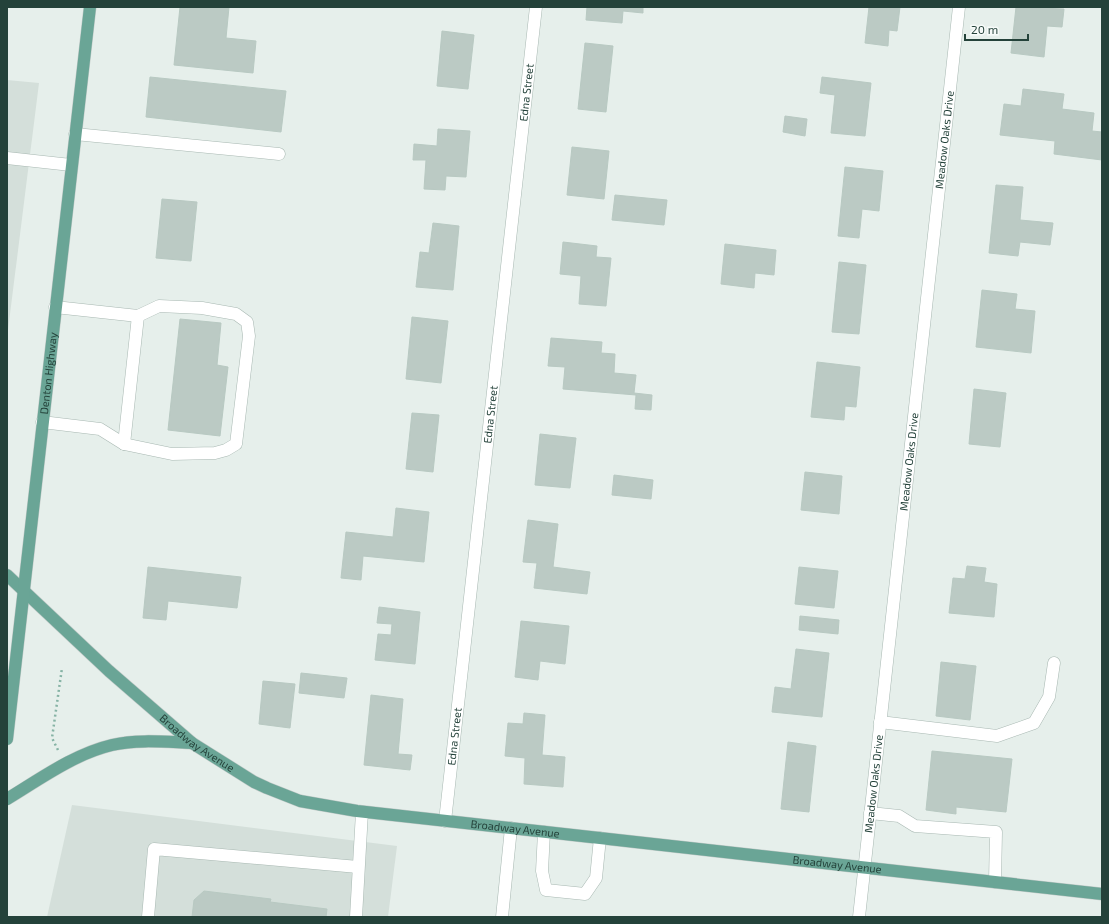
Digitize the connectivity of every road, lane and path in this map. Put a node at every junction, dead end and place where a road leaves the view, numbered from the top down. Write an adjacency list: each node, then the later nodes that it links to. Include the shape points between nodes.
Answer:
1 (90, 7): 4 (main road, Denton Highway)
2 (536, 7): 23 (street, Edna Street)
3 (959, 7): 16 (street, Meadow Oaks Drive)
4 (75, 134): 5 (street); 7 (main road, Denton Highway)
5 (279, 154)
6 (7, 158): 7 (street)
7 (72, 165): 8 (main road, Denton Highway)
8 (55, 307): 9 (street); 10 (main road, Denton Highway)
9 (138, 316): 11 (street); 11 (street, via 159,306 202,308 236,314 247,322 249,336 236,444 216,453 172,454)
10 (42, 422): 11 (street, via 100,429); 13 (main road, Denton Highway)
11 (124, 444)
12 (7, 575): 13 (main road, Broadway Avenue)
13 (24, 590): 17 (main road, Denton Highway); 18 (main road, Broadway Avenue, via 77,642)
14 (1054, 663): 16 (street, via 1049,697 1034,723 997,736)
15 (62, 668): 19 (path, via 52,738)
16 (880, 722): 22 (street, Meadow Oaks Drive)
17 (7, 739)
18 (192, 743): 20 (main road, via 143,742 113,745 89,752); 21 (main road, Broadway Avenue, via 267,788 300,801)
19 (60, 752)
20 (7, 799)
21 (362, 812): 23 (main road, Broadway Avenue); 27 (street)
22 (870, 813): 28 (street, Meadow Oaks Drive); 29 (street, via 899,816 915,826 996,832)
23 (446, 821): 24 (main road, Broadway Avenue)
24 (511, 828): 25 (main road, Broadway Avenue); 33 (street)
25 (544, 832): 26 (main road, Broadway Avenue); 26 (street, via 542,871 546,890 554,891 585,894 596,878)
26 (600, 838): 28 (main road, Broadway Avenue)
27 (358, 866): 31 (street, via 154,849); 32 (street)
28 (864, 868): 29 (main road, Broadway Avenue); 34 (street, Meadow Oaks Drive)
29 (995, 882): 30 (main road, Broadway Avenue)
30 (1102, 894)
31 (148, 917)
32 (356, 917)
33 (502, 917)
34 (859, 917)

